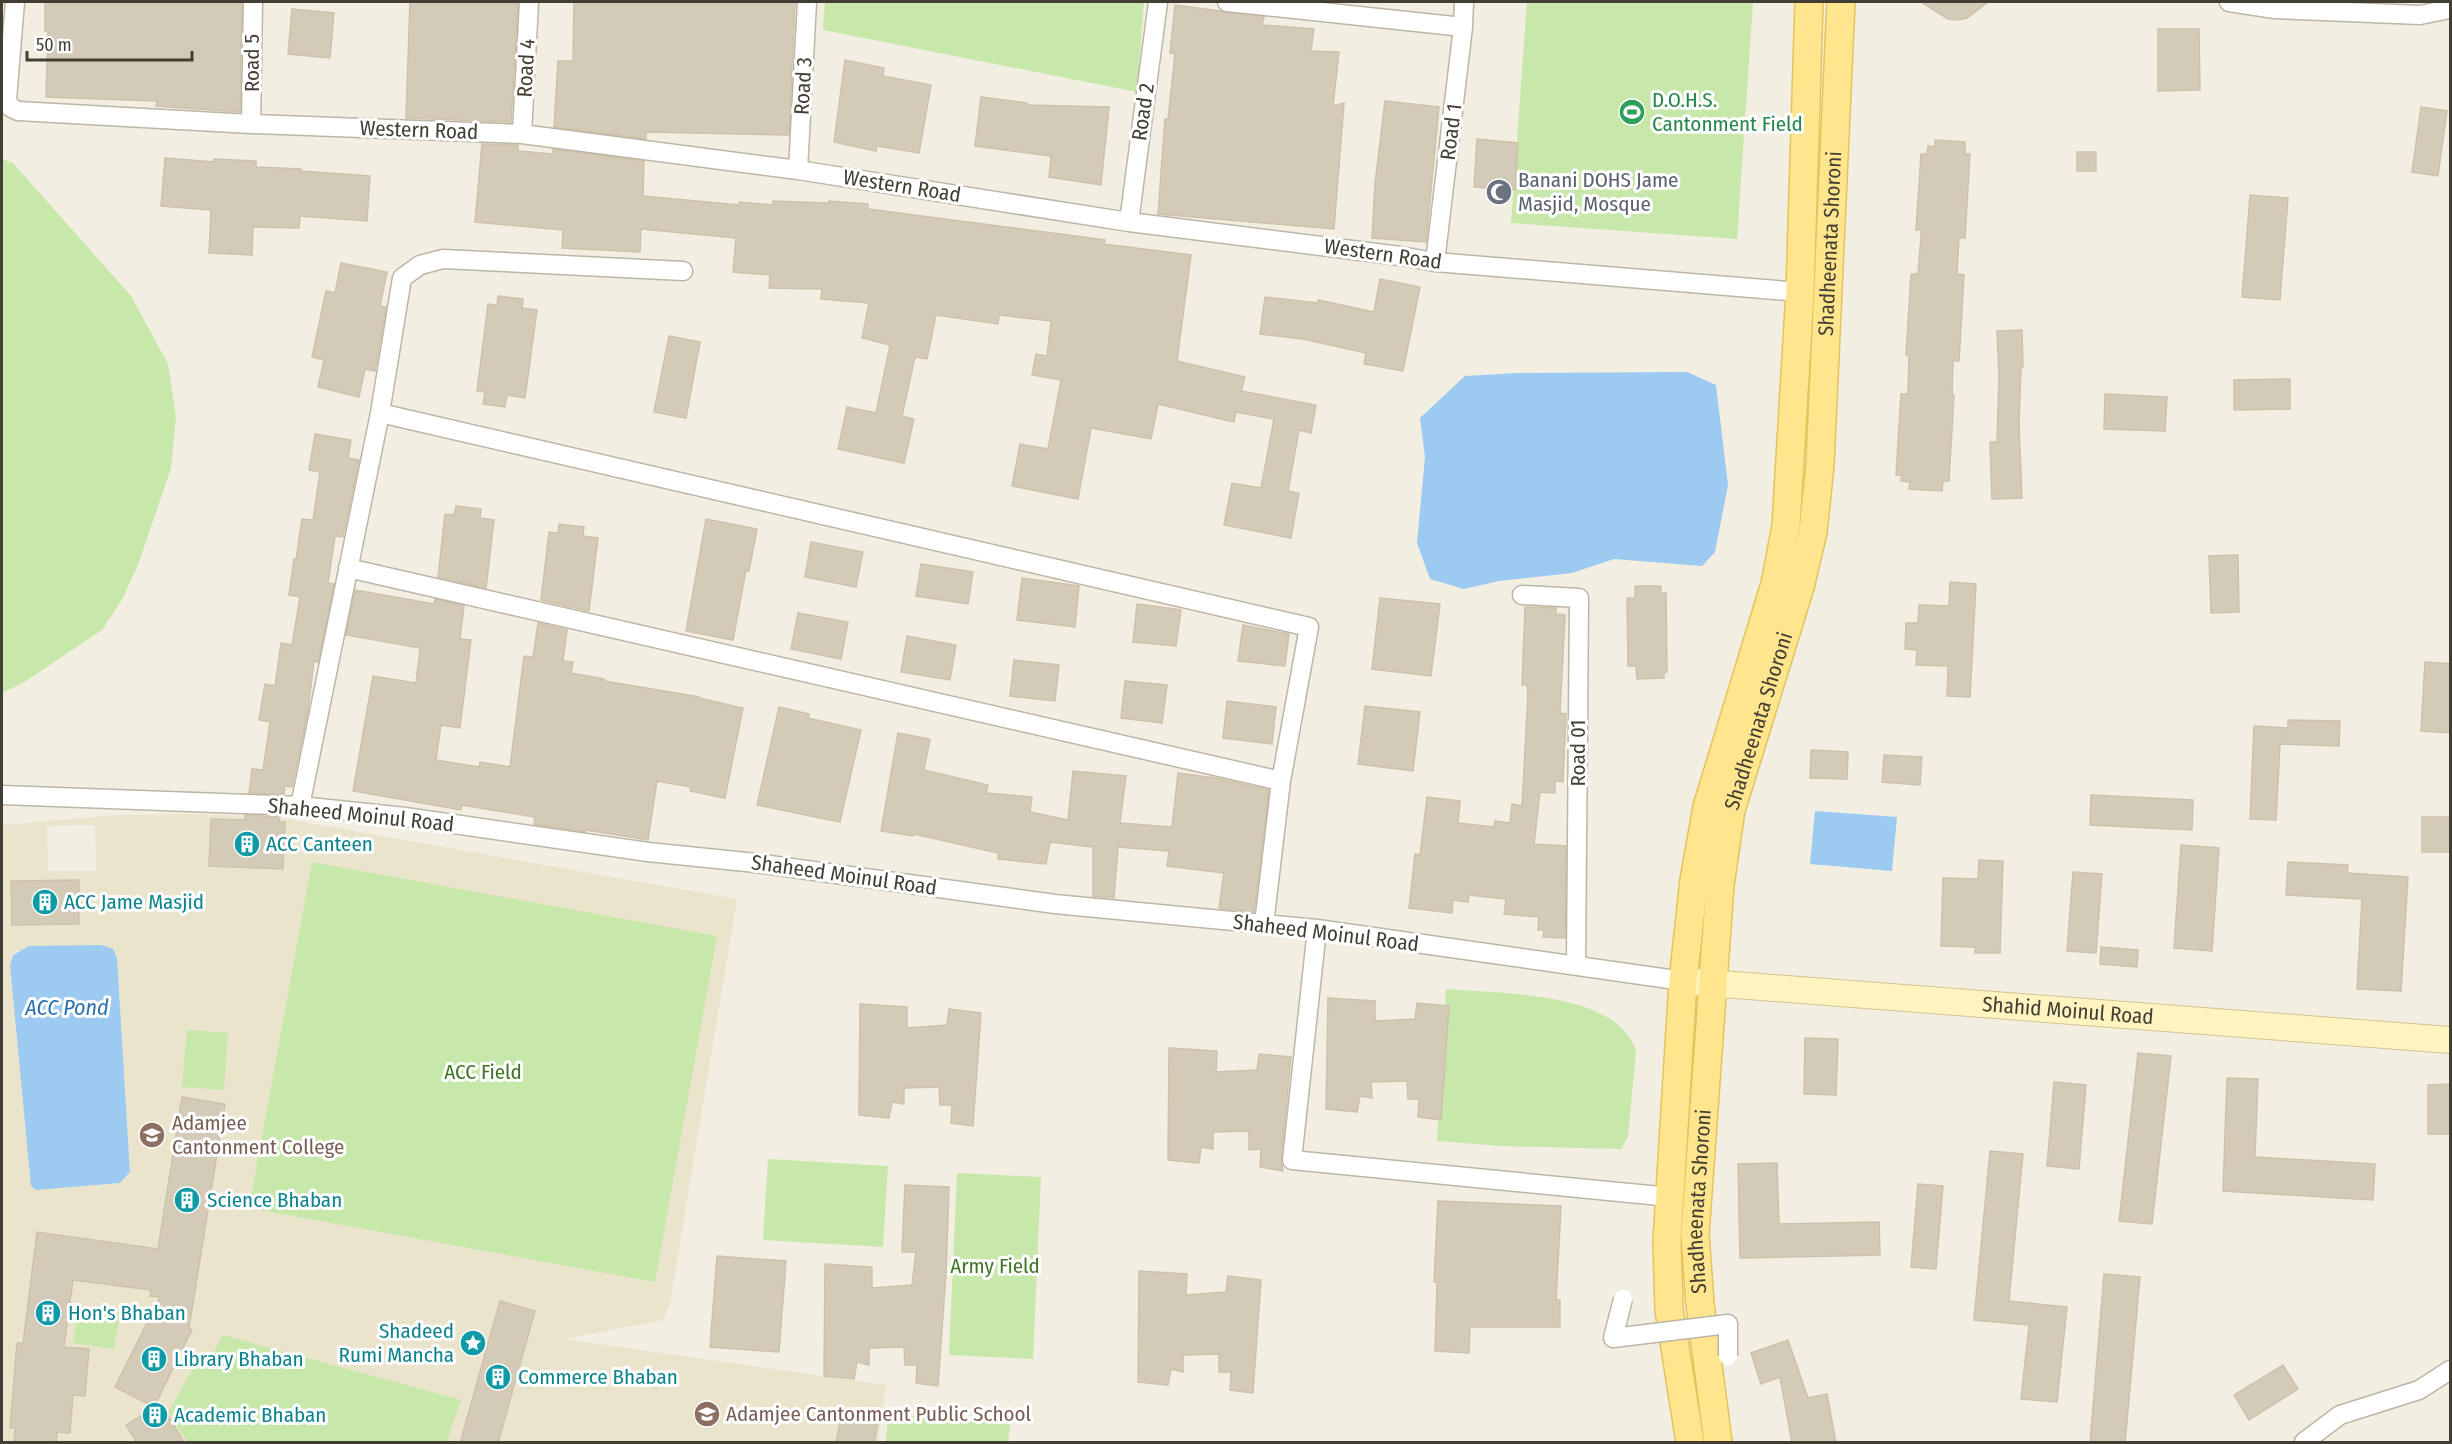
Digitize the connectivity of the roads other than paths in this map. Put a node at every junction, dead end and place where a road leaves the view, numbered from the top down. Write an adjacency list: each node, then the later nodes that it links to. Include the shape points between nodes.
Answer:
1 (15, 2): 15 (street, Western Road, via 7,99 10,107 18,111)
2 (253, 2): 15 (street, Road 5)
3 (530, 2): 16 (street, Road 4)
4 (807, 2): 17 (street, Road 3)
5 (1158, 2): 18 (street, Road 2)
6 (1227, 2): 14 (street)
7 (1464, 2): 14 (street, Road 1)
8 (1809, 2): 21 (main road, Shadheenata Shoroni)
9 (1841, 2): 32 (main road, Shadheenata Shoroni, via 1820,465 1813,532 1800,587 1731,810 1720,885)
10 (2229, 2): 11 (street)
11 (2275, 5): 12 (street)
12 (2421, 8): 13 (street)
13 (2451, 9)
14 (1463, 27): 19 (street, Road 1)
15 (251, 124): 16 (street, Western Road)
16 (522, 134): 17 (street, Western Road)
17 (798, 170): 18 (street, Western Road)
18 (1129, 222): 19 (street, Western Road)
19 (1436, 262): 21 (street, Western Road)
20 (683, 271): 22 (street, via 443,260 420,265 402,278)
21 (1800, 292): 31 (main road, Shadheenata Shoroni, via 1786,526 1775,584 1707,807)
22 (380, 413): 23 (street); 25 (street, via 1309,627)
23 (348, 567): 25 (street); 27 (street)
24 (1522, 595): 30 (street, Road 01, via 1579,598)
25 (1281, 782): 28 (street)
26 (2, 795): 27 (street, Shaheed Moinul Road)
27 (300, 806): 28 (street, Shaheed Moinul Road, via 1055,904)
28 (1264, 924): 29 (street, Shaheed Moinul Road)
29 (1317, 929): 30 (street, Shaheed Moinul Road); 34 (street, via 1292,1160)
30 (1576, 966): 31 (street, Shaheed Moinul Road)
31 (1683, 981): 32 (street, Shahid Moinul Road); 34 (main road, Shadheenata Shoroni)
32 (1713, 983): 33 (street, Shahid Moinul Road); 39 (main road, Shadheenata Shoroni, via 1695,1234)
33 (2451, 1040)
34 (1670, 1197): 38 (main road, Shadheenata Shoroni, via 1669,1310)
35 (1623, 1299): 36 (street, bridge, via 1613,1338 1728,1324)
36 (1728, 1356)
37 (2451, 1370): 40 (street, via 2419,1390 2340,1415)
38 (1690, 1443)
39 (1718, 1443)
40 (2304, 1443)

